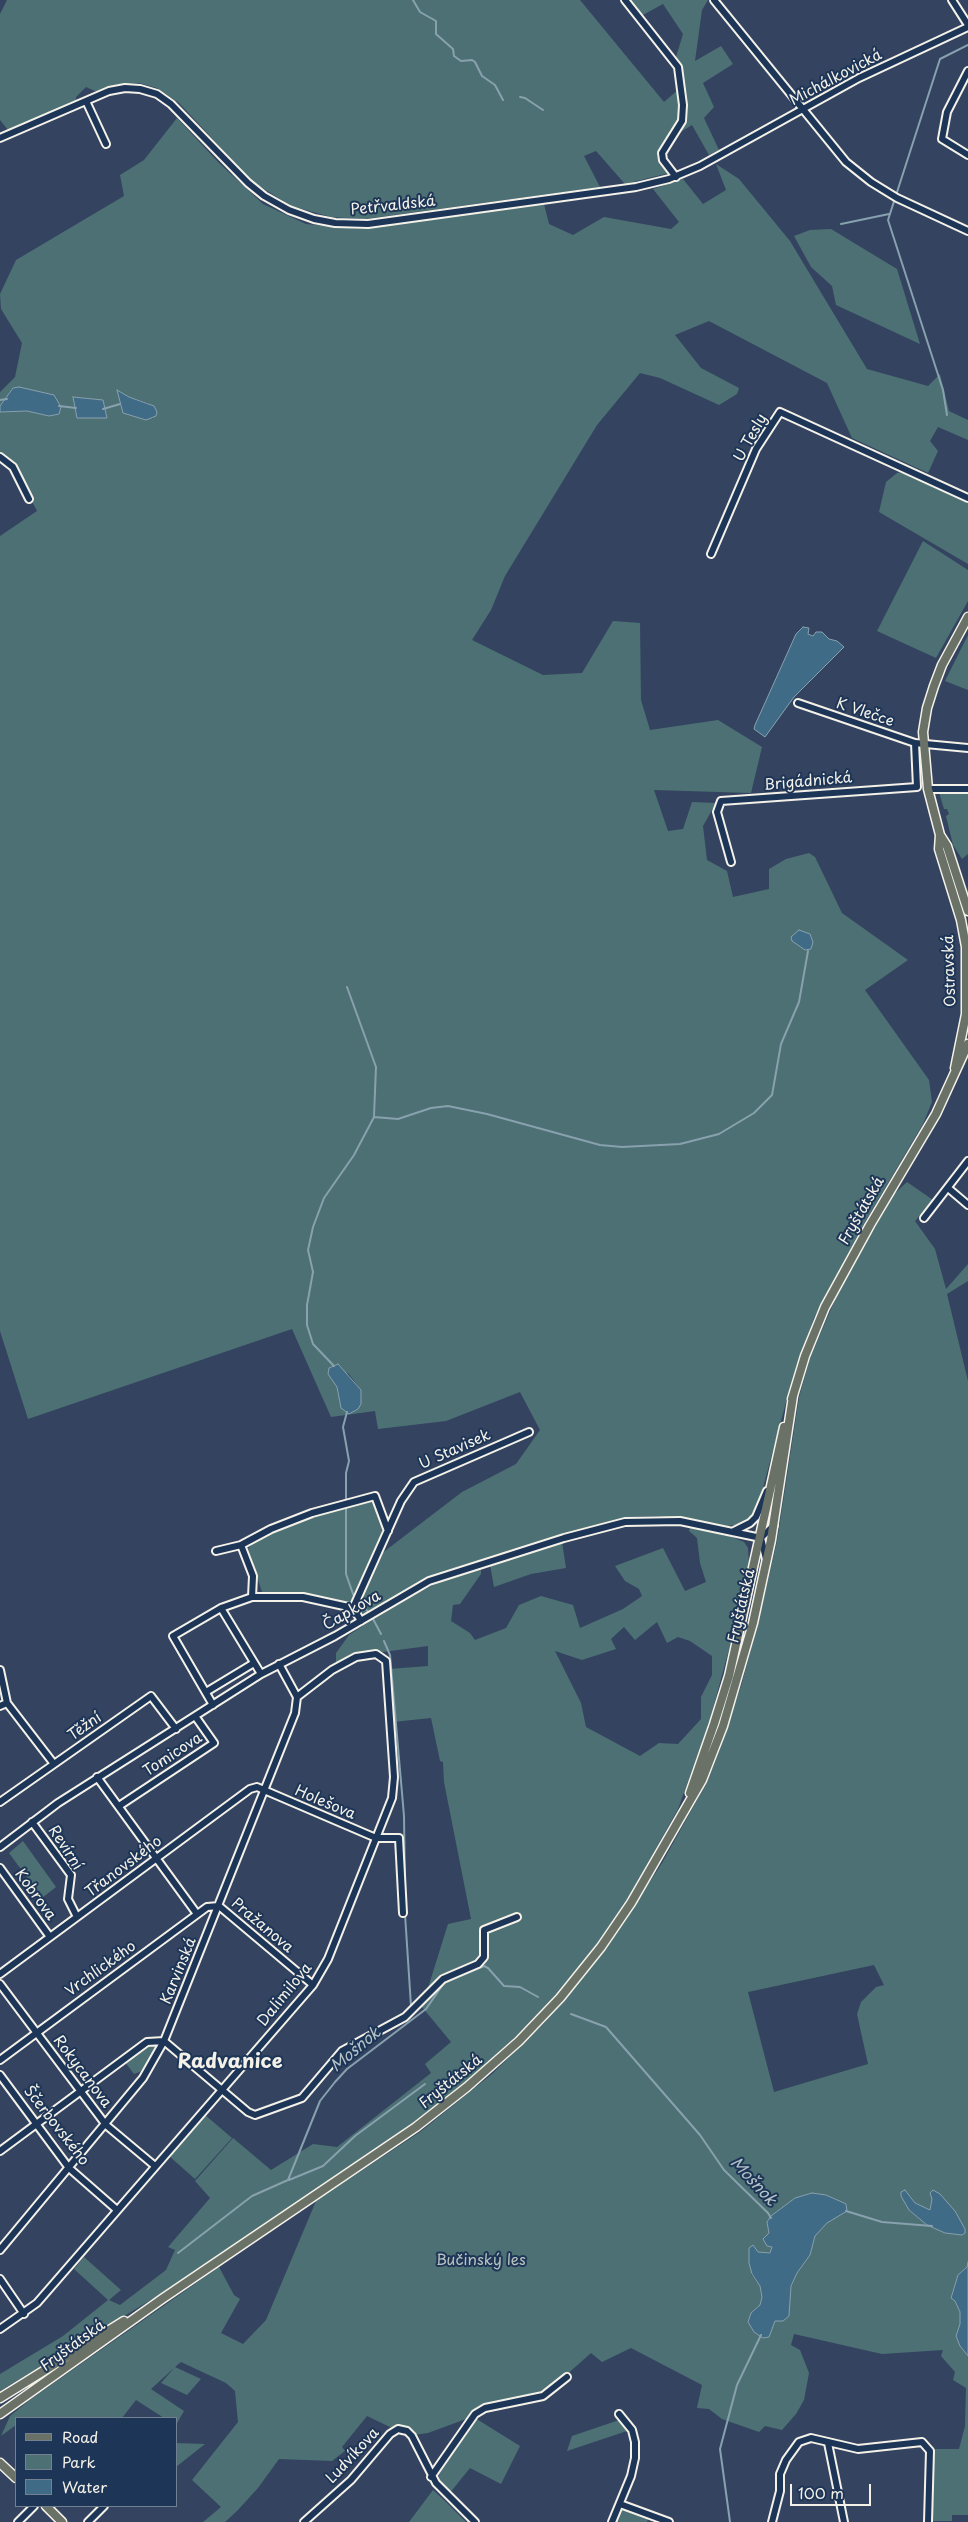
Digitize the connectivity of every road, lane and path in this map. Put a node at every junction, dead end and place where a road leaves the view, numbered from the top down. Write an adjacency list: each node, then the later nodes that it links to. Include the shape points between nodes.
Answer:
1 (625, 0): 12 (street, via 678,67 682,121 662,153 663,160)
2 (714, 0): 7 (street)
3 (952, 0): 4 (street)
4 (968, 26): 7 (street, Michálkovická)
5 (968, 71): 11 (street, via 947,112 942,138)
6 (86, 101): 8 (street, Petřvaldská); 9 (street); 12 (street, Petřvaldská, via 125,88 157,94 183,115 264,196 288,210 335,223 368,224 636,187)
7 (802, 109): 10 (street, Michálkovická); 13 (street, via 838,153 864,177 897,198)
8 (0, 138)
9 (106, 144)
10 (719, 156): 12 (street, Petřvaldská)
11 (968, 156)
12 (676, 177)
13 (968, 231)
14 (0, 457): 16 (street, via 13,468)
15 (968, 498): 17 (street, U Tesly, via 780,412 756,449)
16 (29, 499)
17 (711, 554)
18 (968, 617): 20 (main road, Ostravská, via 934,686)
19 (798, 703): 20 (street, K Vlečce)
20 (920, 744): 21 (street); 22 (main road, Ostravská); 25 (street, Brigádnická, via 917,787 721,801 717,812)
21 (968, 748)
22 (928, 789): 23 (street); 24 (main road, Ostravská)
23 (968, 789)
24 (940, 835): 26 (main road, Ostravská, via 947,846); 27 (main road, Ostravská, via 939,849)
25 (730, 862)
26 (968, 911)
27 (967, 949): 28 (main road, Ostravská)
28 (968, 980): 30 (main road, Ostravská, via 966,1014)
29 (968, 1044): 30 (main road, Ostravská)
30 (953, 1078): 31 (main road, Ostravská)
31 (928, 1126): 36 (main road, Fryštátská, via 819,1320)
32 (968, 1161): 33 (street)
33 (948, 1188): 34 (street); 35 (street)
34 (968, 1205)
35 (924, 1218)
36 (793, 1396): 38 (main road, Fryštátská); 39 (main road, Fryštátská)
37 (529, 1432): 40 (street, U Stavisek, via 414,1482)
38 (772, 1481): 41 (street, via 756,1517); 42 (main road, Fryštátská)
39 (774, 1525): 42 (street); 45 (main road, Fryštátská)
40 (388, 1531): 43 (street, via 374,1496 312,1513); 48 (street, U Stavisek)
41 (733, 1531): 42 (street, Čapkova); 49 (street, Čapkova, via 660,1520 612,1524 443,1576)
42 (761, 1538): 45 (street); 66 (main road, Fryštátská, via 728,1676)
43 (241, 1545): 44 (street); 46 (street, via 253,1576)
44 (216, 1551)
45 (766, 1563): 66 (main road, Fryštátská, via 753,1623 723,1726 702,1780)
46 (252, 1597): 47 (street); 48 (street, via 303,1597)
47 (221, 1608): 50 (street); 54 (street, via 173,1636)
48 (353, 1608): 49 (street)
49 (361, 1621): 51 (street, Čapkova)
50 (254, 1663): 53 (street); 54 (street)
51 (279, 1664): 53 (street, Čapkova); 55 (street)
52 (0, 1670): 56 (street)
53 (261, 1674): 57 (street, Čapkova)
54 (206, 1692): 57 (street)
55 (297, 1697): 63 (street, Karvinská, via 295,1713); 68 (street, Dalimilova, via 332,1670 356,1657 376,1654 386,1660 394,1777 392,1798)
56 (8, 1703): 58 (street); 61 (street)
57 (213, 1705): 59 (street, Čapkova)
58 (0, 1706)
59 (195, 1716): 60 (street, Čapkova); 65 (street, Tomicova, via 214,1743)
60 (176, 1729): 61 (street, Těžní, via 151,1696); 62 (street, Čapkova)
61 (54, 1764): 64 (street, Těžní)
62 (97, 1777): 65 (street); 67 (street, Čapkova)
63 (264, 1790): 68 (street, Holešova); 70 (street, Třanovského, via 250,1789); 72 (street, Karvinská)
64 (0, 1802)
65 (119, 1806): 70 (street)
66 (683, 1811): 95 (main road, Fryštátská, via 652,1869 601,1947 547,2013 494,2065 416,2127)
67 (32, 1822): 69 (street, Čapkova); 75 (street, Revírní, via 72,1875 68,1899)
68 (376, 1838): 73 (street, Holešova, via 399,1838); 80 (street, Dalimilova, via 328,1959)
69 (0, 1847)
70 (156, 1858): 74 (street); 75 (street, Třanovského)
71 (0, 1868): 77 (street, Kobrova)
72 (219, 1906): 74 (street, Vrchlického, via 207,1906); 80 (street, Pražanova); 82 (street, Karvinská)
73 (404, 1913)
74 (197, 1914): 81 (street, Vrchlického)
75 (77, 1917): 77 (street, Třanovského)
76 (518, 1917): 85 (street, via 484,1930 484,1957 478,1964 443,1979 405,2017 342,2050 302,2098 255,2115)
77 (50, 1937): 78 (street, Třanovského)
78 (0, 1974)
79 (0, 1984): 81 (street, Rokycanova)
80 (313, 1984): 85 (street, Dalimilova)
81 (37, 2032): 83 (street, Vrchlického); 86 (street, Rokycanova)
82 (164, 2041): 85 (street); 86 (street, via 147,2042); 87 (street, Karvinská, via 143,2078)
83 (0, 2060)
84 (0, 2075): 88 (street, Ščerbovského)
85 (221, 2090): 90 (street, Dalimilova)
86 (81, 2092): 87 (street, Rokycanova); 88 (street)
87 (106, 2124): 90 (street, Rokycanova); 91 (street, Karvinská)
88 (37, 2125): 89 (street); 91 (street, Ščerbovského)
89 (0, 2151)
90 (155, 2166): 92 (street, Dalimilova)
91 (69, 2168): 92 (street, Ščerbovského); 93 (street, Karvinská)
92 (117, 2210): 96 (street, Dalimilova)
93 (0, 2250)
94 (0, 2280): 96 (street)
95 (162, 2299): 99 (main road, Fryštátská); 100 (main road, Fryštátská)
96 (24, 2314): 97 (street, Dalimilova)
97 (0, 2330)
98 (567, 2377): 105 (street, via 543,2396 496,2405 476,2414)
99 (0, 2398)
100 (0, 2414)
101 (619, 2414): 106 (street, via 632,2430 635,2442 630,2476)
102 (828, 2443): 117 (street, via 804,2438 794,2447 780,2474 780,2491); 118 (street); 119 (street, via 858,2449 922,2442 930,2451)
103 (0, 2463): 104 (main road)
104 (15, 2477)
105 (431, 2477): 113 (street, Ludvíkova, via 412,2436 398,2429 351,2480); 114 (street)
106 (620, 2504): 115 (street); 116 (street)
107 (33, 2507): 110 (street)
108 (47, 2507): 111 (main road)
109 (103, 2507): 112 (street)
110 (18, 2522)
111 (62, 2522)
112 (88, 2522)
113 (304, 2522)
114 (475, 2522)
115 (612, 2522)
116 (669, 2522)
117 (772, 2522)
118 (844, 2522)
119 (928, 2522)

